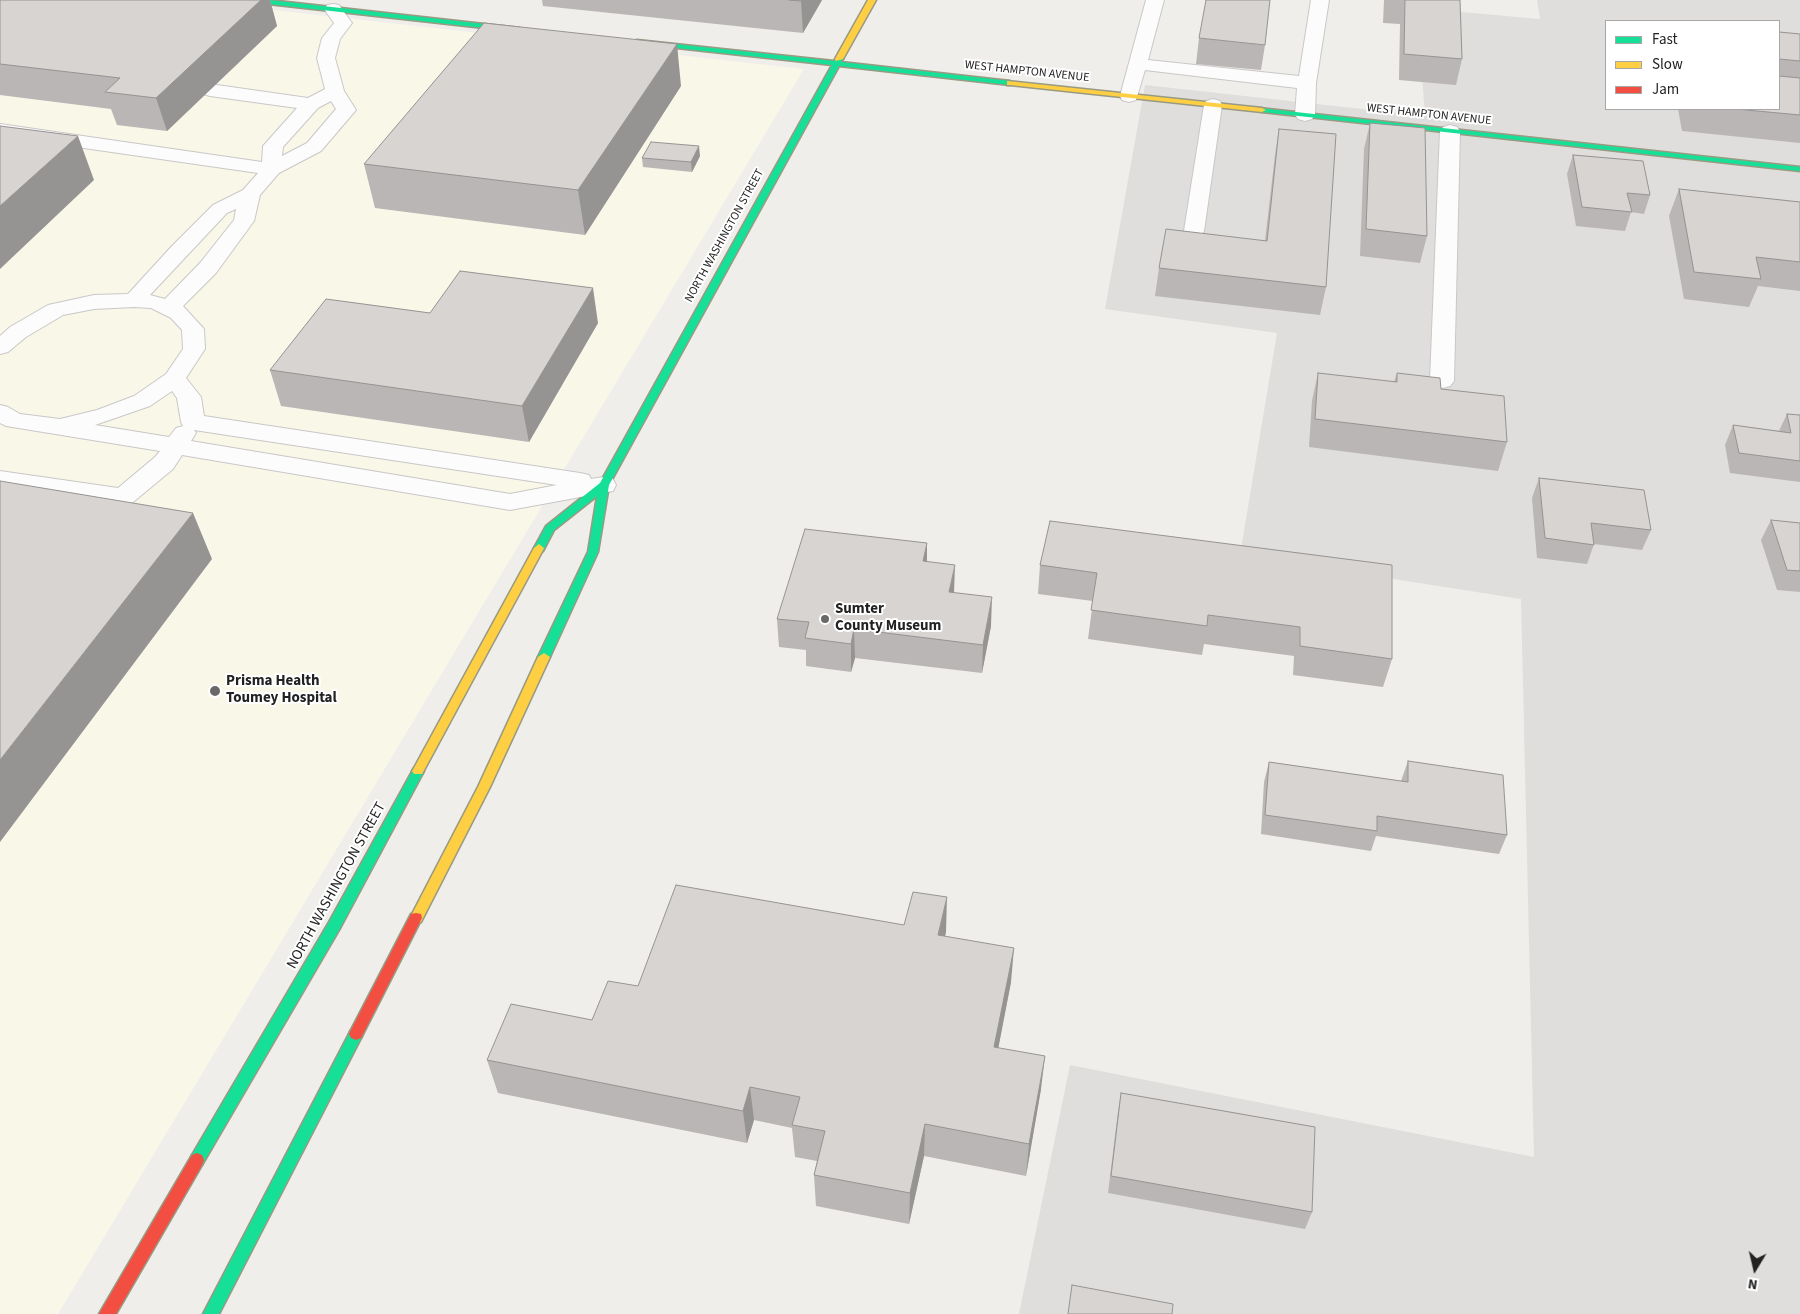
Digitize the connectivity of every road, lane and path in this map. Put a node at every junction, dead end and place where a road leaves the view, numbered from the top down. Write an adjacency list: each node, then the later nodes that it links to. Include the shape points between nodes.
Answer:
1 (250, 0): 5 (main road)
2 (872, 0): 8 (main road, NORTH WASHINGTON STREET)
3 (1155, 0): 9 (lane)
4 (1320, 0): 10 (lane)
5 (338, 4): 6 (main road); 12 (lane, via 342,23 331,38 326,58)
6 (532, 31)
7 (630, 42): 8 (main road, WEST HAMPTON AVENUE)
8 (835, 64): 13 (main road, WEST HAMPTON AVENUE); 33 (main road, NORTH WASHINGTON STREET)
9 (1138, 64): 10 (lane); 13 (lane)
10 (1307, 83): 16 (lane)
11 (210, 90): 14 (lane)
12 (335, 91): 14 (lane); 19 (lane, via 346,110 314,147)
13 (1129, 96): 15 (main road, WEST HAMPTON AVENUE)
14 (310, 104): 19 (lane, via 273,146)
15 (1213, 105): 16 (main road, WEST HAMPTON AVENUE); 22 (lane)
16 (1305, 115): 18 (main road, WEST HAMPTON AVENUE)
17 (0, 130): 19 (lane)
18 (1450, 131): 20 (main road, WEST HAMPTON AVENUE); 27 (lane)
19 (272, 169): 21 (lane)
20 (1800, 169)
21 (250, 194): 23 (lane, via 220,208); 24 (lane, via 244,220 208,268)
22 (1194, 231)
23 (134, 300): 24 (lane); 25 (lane, via 94,302 56,310 18,332)
24 (169, 307): 26 (lane, via 179,313 192,329 194,343 194,350)
25 (0, 348)
26 (174, 379): 29 (lane, via 189,397); 30 (lane, via 142,401)
27 (1442, 381)
28 (0, 412): 30 (lane, via 14,421)
29 (193, 422): 31 (lane); 33 (lane)
30 (60, 427): 31 (lane)
31 (174, 446): 32 (lane, via 164,463 123,497); 33 (lane, via 510,502)
32 (0, 479)
33 (604, 485): 34 (main road, NORTH WASHINGTON STREET, via 550,528 334,926); 35 (main road, NORTH WASHINGTON STREET, via 593,552 484,787)
34 (107, 1314)
35 (211, 1314)

